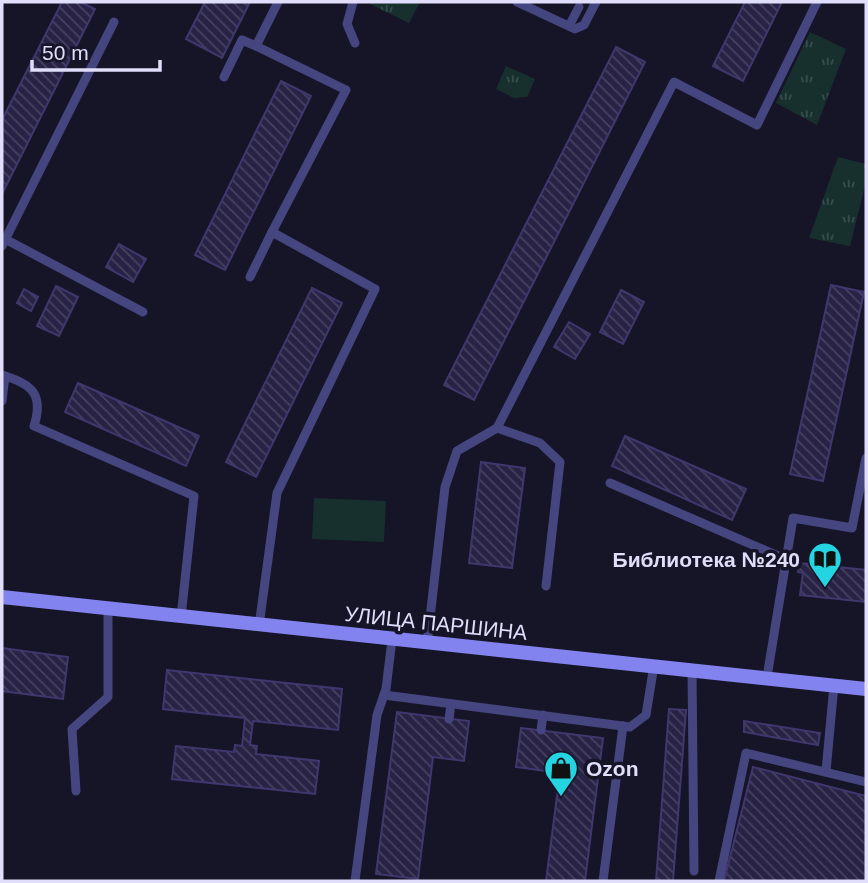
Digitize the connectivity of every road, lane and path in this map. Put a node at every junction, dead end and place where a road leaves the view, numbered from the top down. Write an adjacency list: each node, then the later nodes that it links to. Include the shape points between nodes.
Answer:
1 (278, 2): 11 (lane)
2 (353, 2): 10 (lane, via 347,24)
3 (517, 2): 6 (lane)
4 (596, 2): 9 (lane, via 584,25)
5 (817, 2): 19 (lane, via 757,125 674,82)
6 (530, 5): 9 (lane)
7 (579, 7): 9 (lane)
8 (114, 22): 14 (lane)
9 (569, 26)
10 (355, 43)
11 (256, 46): 12 (lane, via 242,40); 13 (lane, via 346,90)
12 (224, 77)
13 (272, 232): 15 (lane); 27 (lane, via 375,289 277,493)
14 (3, 242): 16 (lane)
15 (250, 277)
16 (143, 312)
17 (3, 376): 18 (lane); 26 (lane, via 34,391 39,408 34,426 194,496)
18 (2, 401)
19 (497, 428): 23 (lane, via 540,443 561,461); 29 (lane, via 457,452 444,487)
20 (866, 458): 22 (lane, via 852,528 793,518)
21 (610, 483): 22 (lane)
22 (785, 559): 32 (lane)
23 (547, 586)
24 (2, 597): 25 (street, УЛИЦА ПАРШИНА)
25 (108, 609): 26 (street, УЛИЦА ПАРШИНА); 43 (lane, via 108,697 72,729)
26 (181, 617): 27 (street, УЛИЦА ПАРШИНА)
27 (259, 626): 28 (street, УЛИЦА ПАРШИНА)
28 (393, 640): 29 (street, УЛИЦА ПАРШИНА); 35 (lane)
29 (427, 644): 30 (street, УЛИЦА ПАРШИНА)
30 (654, 665): 31 (street, УЛИЦА ПАРШИНА); 39 (lane, via 646,715 638,724)
31 (692, 669): 32 (street, УЛИЦА ПАРШИНА); 44 (lane)
32 (768, 677): 33 (street, УЛИЦА ПАРШИНА)
33 (834, 685): 34 (street, УЛИЦА ПАРШИНА); 41 (lane)
34 (866, 689)
35 (384, 695): 36 (lane); 45 (lane, via 377,715)
36 (451, 704): 37 (lane); 38 (lane)
37 (543, 715): 39 (lane); 40 (lane)
38 (449, 719)
39 (623, 726): 46 (lane)
40 (541, 730)
41 (827, 771): 42 (lane); 47 (lane, via 746,753)
42 (866, 782)
43 (76, 791)
44 (694, 871)
45 (355, 881)
46 (603, 881)
47 (719, 881)

